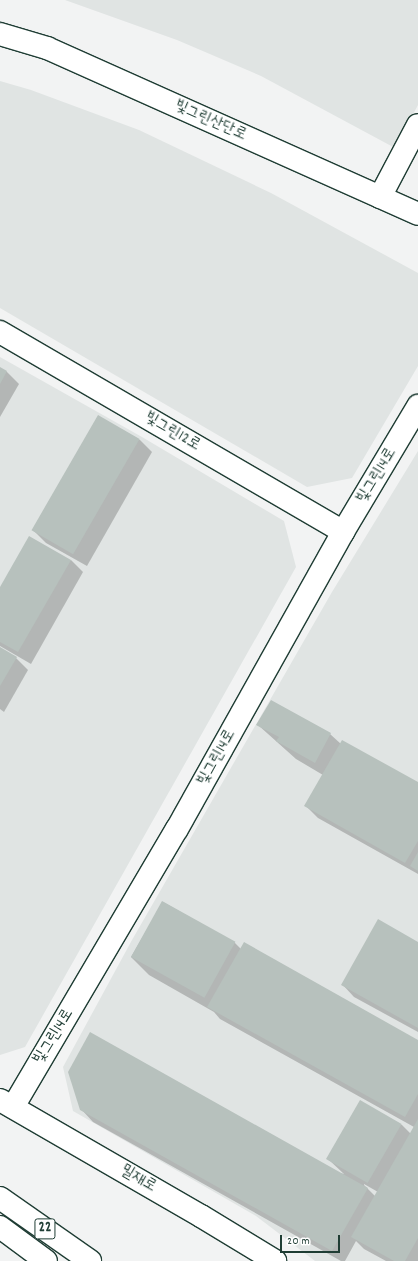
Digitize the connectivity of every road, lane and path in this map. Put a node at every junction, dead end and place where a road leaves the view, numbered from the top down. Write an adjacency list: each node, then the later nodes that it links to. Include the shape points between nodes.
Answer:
1 (0, 34): 3 (street, 빛그린산단로, via 47,48)
2 (418, 125): 3 (street)
3 (380, 197): 4 (street, 빛그린산단로)
4 (418, 214)
5 (0, 332): 7 (street, 빛그린12로)
6 (418, 406): 7 (street, 빛그린14로)
7 (343, 532): 8 (street, 빛그린14로, via 177,829)
8 (6, 1103): 13 (street, 밀재로)
9 (0, 1198): 12 (street, 22)
10 (0, 1227): 11 (street, 22)
11 (46, 1261)
12 (90, 1261)
13 (275, 1261)

